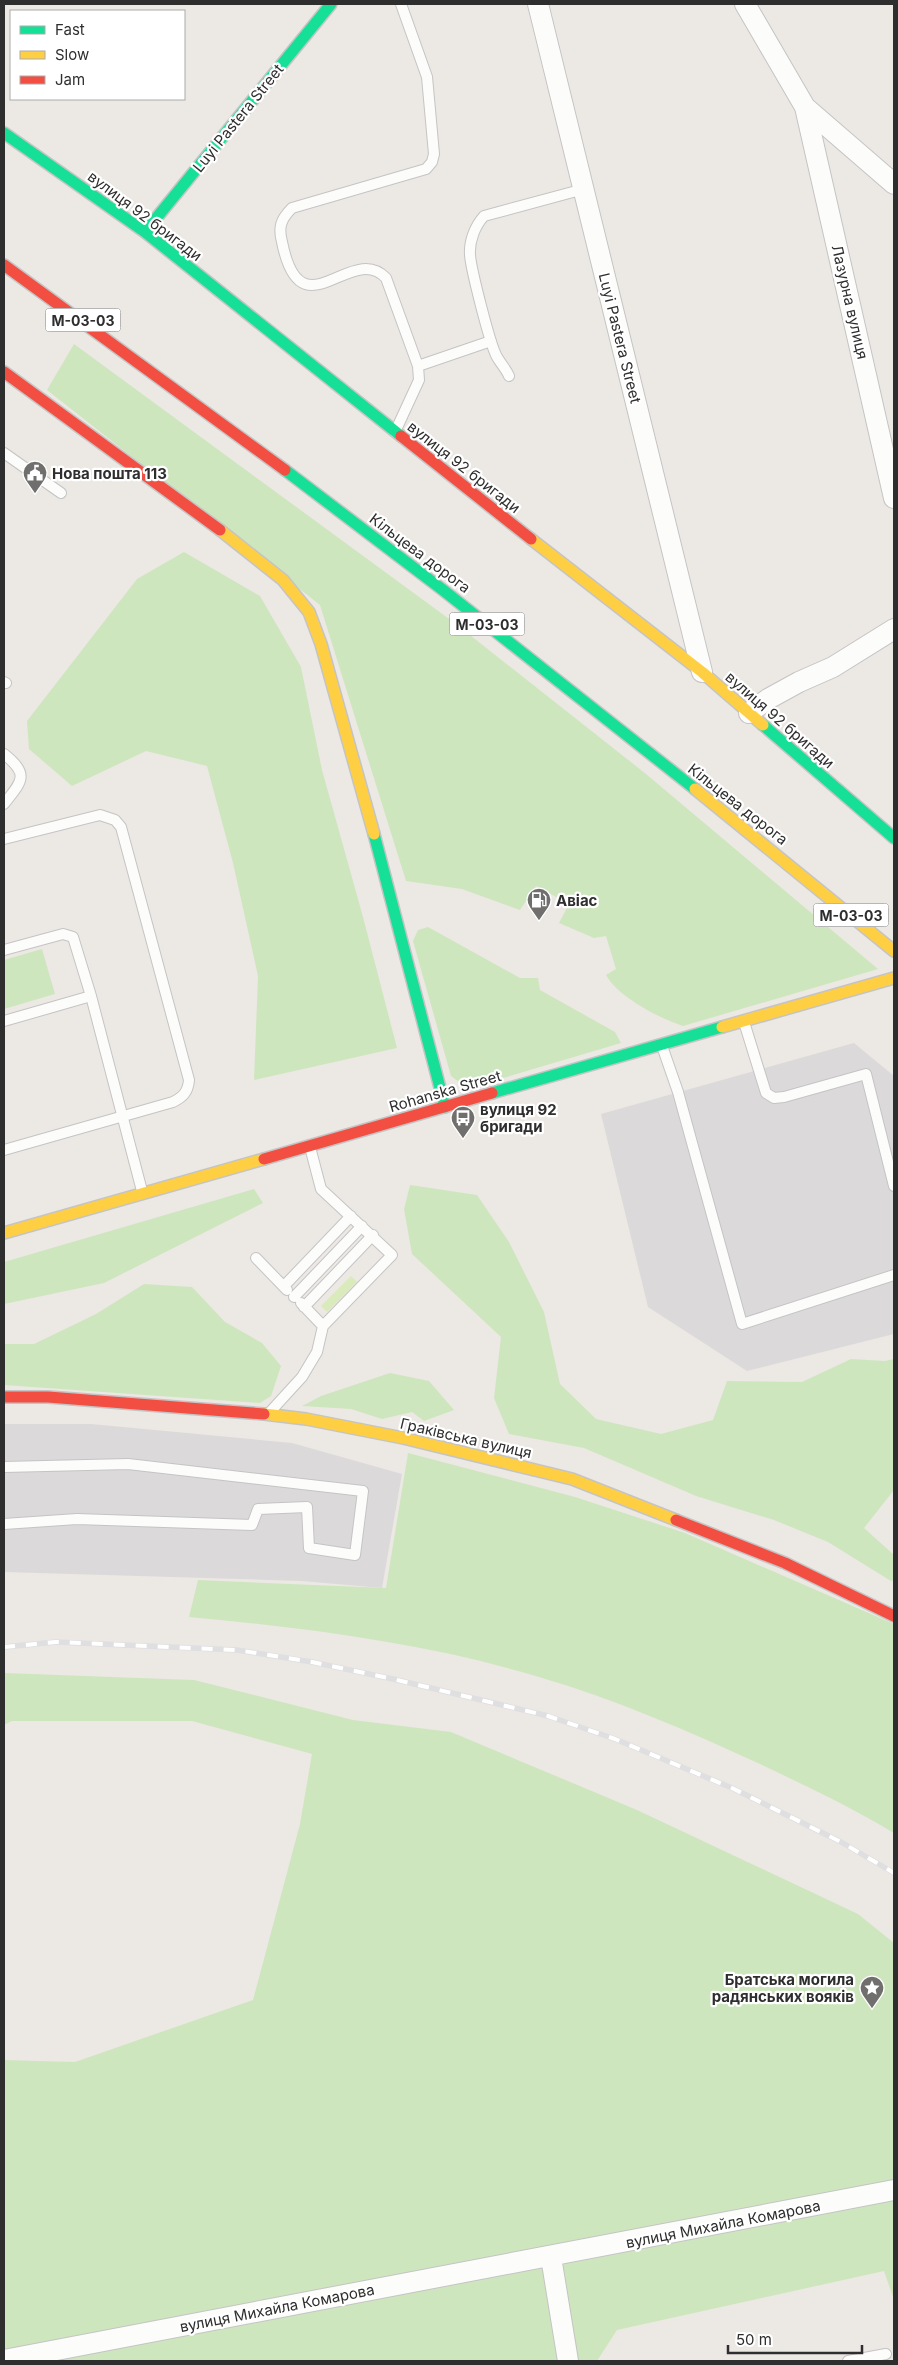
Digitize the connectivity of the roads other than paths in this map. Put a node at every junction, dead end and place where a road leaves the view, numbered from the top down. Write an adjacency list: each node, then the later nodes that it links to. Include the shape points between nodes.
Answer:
1 (331, 4): 9 (main road, Luyi Pastera Street)
2 (400, 4): 12 (lane, via 427,77 432,162 426,168 292,208 282,218 279,230 292,272 307,285 317,286 368,267 380,271 386,278)
3 (538, 4): 8 (street, Luyi Pastera Street)
4 (744, 4): 5 (street, Лазурна вулиця)
5 (806, 107): 7 (street, Лазурна вулиця); 20 (street, Лазурна вулиця)
6 (4, 133): 9 (main road, вулиця 92 бригади)
7 (894, 184)
8 (584, 189): 11 (lane, via 484,216 478,222 470,256); 22 (street, Luyi Pastera Street)
9 (145, 232): 17 (main road, вулиця 92 бригади)
10 (4, 265): 29 (main road, Кільцева дорога / М-03-03, via 161,376 461,604)
11 (491, 341): 12 (lane); 14 (lane)
12 (418, 366): 17 (lane, via 419,380)
13 (4, 372): 15 (main road)
14 (510, 376)
15 (18, 382): 16 (main road); 35 (main road, via 247,550 283,580 309,612 321,644 394,906)
16 (9, 394)
17 (395, 432): 22 (main road, вулиця 92 бригади)
18 (4, 453): 19 (lane)
19 (61, 494)
20 (894, 498)
21 (894, 629): 23 (street, via 833,667 768,699)
22 (702, 672): 23 (main road, вулиця 92 бригади)
23 (749, 713): 26 (main road, вулиця 92 бригади)
24 (4, 754): 25 (lane, via 17,765 22,776)
25 (4, 804)
26 (894, 838)
27 (4, 839): 37 (lane, via 100,815 116,820 121,827 189,1080 188,1089 182,1097 172,1102)
28 (4, 950): 31 (lane, via 63,934 73,937)
29 (894, 951)
30 (894, 978): 33 (main road, Rohanska Street)
31 (91, 996): 32 (lane); 39 (lane)
32 (4, 1022)
33 (744, 1022): 34 (main road, Rohanska Street); 38 (lane, via 766,1093 774,1098 866,1074)
34 (662, 1045): 35 (main road, Rohanska Street); 45 (lane, via 742,1324)
35 (445, 1107): 36 (main road, Rohanska Street)
36 (310, 1146): 39 (main road, Rohanska Street); 40 (lane, via 321,1188)
37 (4, 1150)
38 (894, 1186)
39 (143, 1194): 42 (main road, Rohanska Street)
40 (351, 1216): 41 (lane); 46 (lane)
41 (362, 1226): 43 (lane); 47 (lane)
42 (4, 1233)
43 (373, 1236): 48 (lane); 49 (lane, via 392,1255)
44 (256, 1258): 46 (lane)
45 (894, 1275)
46 (284, 1286): 47 (lane)
47 (294, 1297): 48 (lane)
48 (304, 1307): 49 (lane)
49 (323, 1326): 51 (lane, via 317,1352 306,1371)
50 (4, 1397): 51 (main road, Граківська вулиця, via 48,1397)
51 (268, 1414): 54 (main road, Граківська вулиця, via 403,1438 572,1479 785,1563)
52 (4, 1467): 53 (lane, via 128,1464 363,1491 356,1555 309,1548 307,1507 258,1509 252,1524 77,1519)
53 (4, 1524)
54 (894, 1616)
55 (894, 2190): 56 (street, вулиця Михайла Комарова)
56 (551, 2257): 58 (street, вулиця Михайла Комарова); 59 (street)
57 (886, 2354): 60 (lane)
58 (4, 2360)
59 (568, 2361)
60 (848, 2361)

